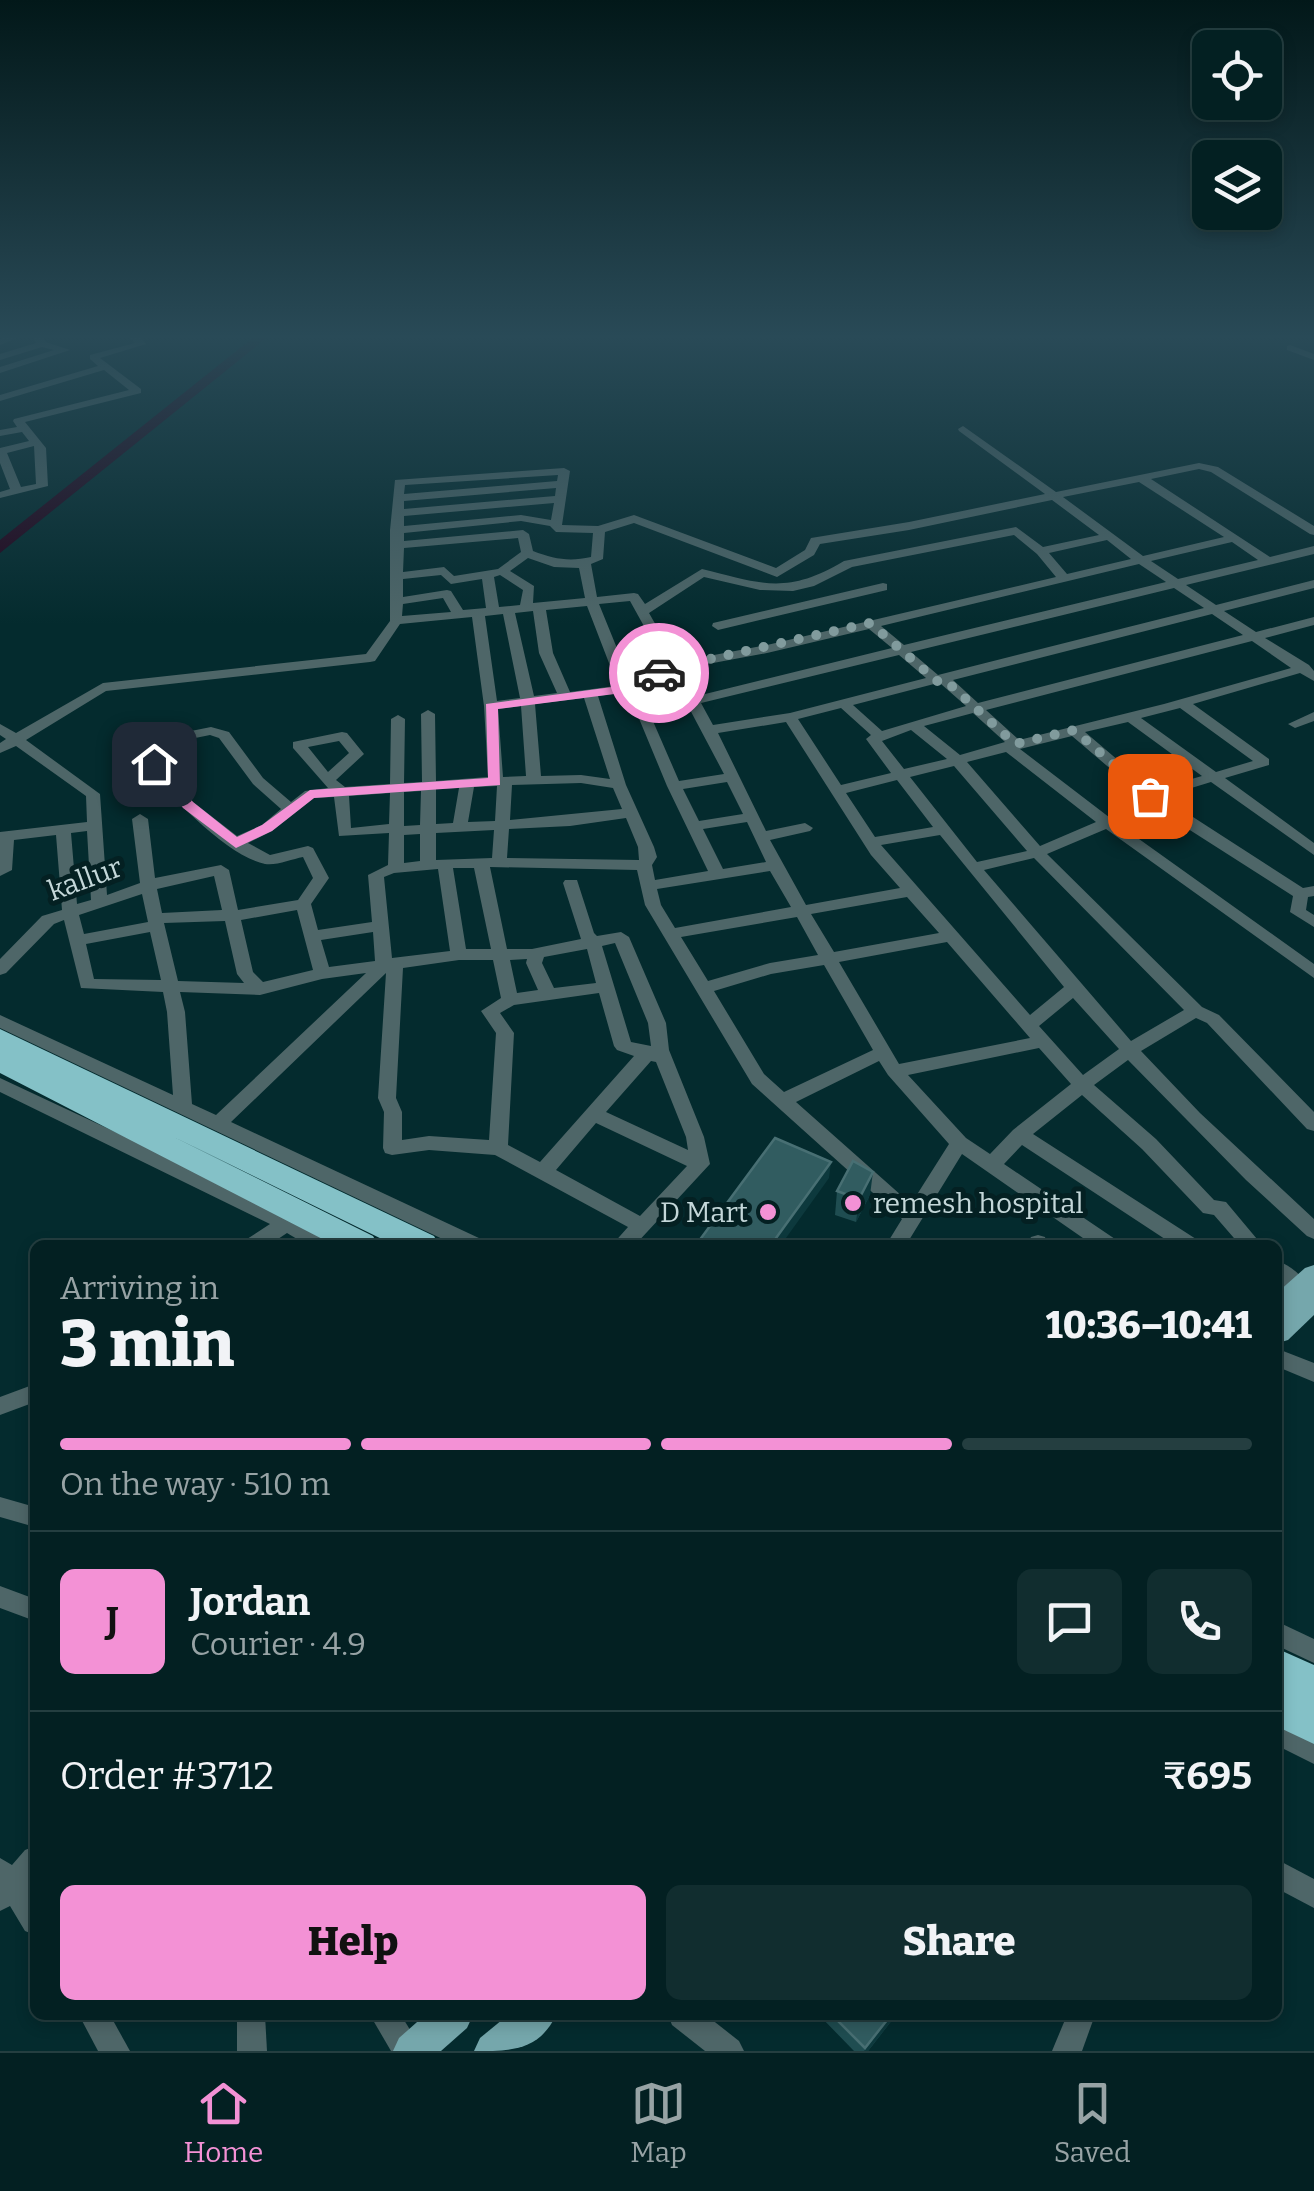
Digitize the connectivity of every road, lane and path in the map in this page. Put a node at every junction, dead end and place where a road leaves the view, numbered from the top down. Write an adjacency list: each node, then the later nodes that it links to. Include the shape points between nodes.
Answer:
1 (26, 432): 3 (street)
2 (965, 432): 8 (street)
3 (35, 442): 4 (street); 6 (street, via 42,486)
4 (0, 451): 6 (street)
5 (1143, 478): 8 (street); 13 (street, via 1214,469); 16 (street)
6 (17, 492): 7 (street)
7 (0, 495)
8 (1053, 496): 12 (street, via 815,542 776,573 634,519); 14 (street)
9 (561, 499): 10 (street); 10 (street, via 564,472 492,473 400,482); 11 (street)
10 (398, 512): 15 (street)
11 (557, 524): 12 (street); 15 (street, via 521,518)
12 (599, 530): 22 (street, via 597,559)
13 (1314, 530)
14 (1111, 536): 18 (street); 20 (street)
15 (397, 538): 19 (street, via 524,534); 24 (street)
16 (1230, 538): 20 (street); 21 (street)
17 (1314, 550): 21 (street)
18 (1041, 551): 25 (street, via 1016,530 848,564); 26 (street)
19 (528, 554): 22 (street); 23 (street)
20 (1140, 560): 26 (street); 27 (street)
21 (1267, 560): 27 (street)
22 (584, 564): 32 (street)
23 (495, 572): 24 (street, via 451,580 444,571); 33 (street, via 530,588); 36 (street)
24 (399, 576): 31 (street)
25 (831, 576): 30 (street); 35 (street, via 781,591 702,573)
26 (1063, 578): 39 (street)
27 (1175, 583): 34 (street); 43 (street)
28 (1314, 584): 34 (street)
29 (883, 587): 30 (street)
30 (848, 595): 39 (street); 41 (street)
31 (398, 602): 37 (street, via 447,594); 38 (street)
32 (592, 602): 33 (street); 35 (street, via 634,597); 48 (street)
33 (532, 608): 36 (street); 50 (street)
34 (1214, 609): 42 (street); 47 (street)
35 (642, 611): 45 (street)
36 (493, 612): 37 (street); 52 (street); 55 (street)
37 (459, 614): 38 (street)
38 (396, 621): 68 (street, via 370,658 102,687)
39 (874, 622): 43 (street); 45 (street)
40 (1314, 622): 42 (street)
41 (718, 626)
42 (1254, 637): 44 (street); 56 (street)
43 (899, 648): 47 (street); 51 (street)
44 (1307, 667): 46 (street); 53 (street)
45 (670, 668): 48 (street); 51 (street)
46 (1314, 678)
47 (940, 680): 54 (street); 56 (street)
48 (630, 688): 49 (street); 82 (street)
49 (590, 694): 50 (street); 80 (street)
50 (566, 697): 52 (street)
51 (691, 701): 65 (street)
52 (528, 702): 55 (street); 78 (street)
53 (1182, 703): 58 (street); 74 (street, via 1264,762)
54 (844, 704): 60 (street); 67 (street)
55 (491, 706): 77 (street)
56 (976, 709): 62 (street); 69 (street)
57 (428, 714): 79 (street)
58 (1129, 716): 66 (street); 74 (street)
59 (1314, 716): 63 (street)
60 (790, 717): 65 (street); 84 (street)
61 (398, 719): 81 (street)
62 (913, 724): 67 (street); 71 (street)
63 (1295, 724)
64 (0, 728): 68 (street)
65 (709, 730): 73 (street)
66 (1074, 730): 69 (street); 85 (street)
67 (880, 736): 72 (street, via 872,739)
68 (18, 739): 70 (street); 91 (street, via 93,794)
69 (1011, 745): 71 (street); 96 (street)
70 (0, 749)
71 (956, 760): 72 (street); 106 (street)
72 (900, 775): 84 (street); 100 (street)
73 (732, 777): 82 (street); 89 (street)
74 (1210, 778): 85 (street); 105 (street)
75 (327, 780): 83 (street)
76 (467, 782): 77 (street); 79 (street); 94 (street)
77 (500, 782): 78 (street); 92 (street)
78 (534, 782): 80 (street)
79 (432, 784): 81 (street); 99 (street)
80 (619, 784): 88 (street)
81 (398, 786): 83 (street); 98 (street)
82 (674, 786): 93 (street)
83 (341, 790): 86 (street, via 310,794); 98 (street, via 344,833)
84 (836, 791): 103 (street)
85 (1150, 796): 87 (street)
86 (290, 808): 104 (street); 104 (street, via 258,781 224,736 210,731 136,746 188,805)
87 (1172, 812): 96 (street); 119 (street)
88 (629, 813): 92 (street); 108 (street, via 649,857)
89 (752, 816): 93 (street); 102 (street)
90 (140, 819): 116 (street)
91 (96, 825): 97 (street); 120 (street)
92 (502, 826): 94 (street); 107 (street)
93 (695, 826): 114 (street)
94 (462, 828): 99 (street); 107 (street)
95 (804, 828): 102 (street)
96 (1114, 828): 106 (street); 139 (street)
97 (63, 830): 101 (street); 122 (street)
98 (397, 830): 99 (street); 111 (street)
99 (428, 830): 110 (street)
100 (942, 830): 103 (street); 112 (street)
101 (4, 837): 113 (street)
102 (761, 837): 109 (street)
103 (871, 842): 118 (street)
104 (236, 843): 121 (street, via 268,860 308,851 320,878)
105 (1314, 850)
106 (1037, 853): 112 (street); 148 (street)
107 (482, 864): 108 (street); 110 (street); 133 (street)
108 (644, 865): 117 (street)
109 (774, 865): 114 (street); 123 (street)
110 (437, 866): 111 (street); 135 (street)
111 (396, 868): 127 (street, via 376,875)
112 (973, 868): 144 (street)
113 (0, 871)
114 (718, 875): 117 (street)
115 (571, 884): 132 (street)
116 (148, 886): 120 (street, kallur); 124 (street, kallur, via 221,870); 125 (street)
117 (649, 886): 128 (street)
118 (914, 891): 123 (street); 130 (street)
119 (1308, 893): 126 (street, via 1298,912)
120 (100, 901): 122 (street, kallur)
121 (303, 904): 124 (street); 129 (street)
122 (70, 911): 131 (street); 138 (street, kallur, via 48,920)
123 (801, 912): 128 (street); 136 (street)
124 (234, 916): 125 (street); 145 (street, via 245,974)
125 (156, 921): 131 (street); 142 (street)
126 (1314, 922)
127 (380, 926): 129 (street); 137 (street)
128 (671, 934): 143 (street)
129 (312, 936): 140 (street)
130 (952, 936): 136 (street); 150 (street)
131 (79, 940): 142 (street, via 87,984)
132 (593, 942): 134 (street); 141 (street); 154 (street, via 620,936 657,1023)
133 (498, 953): 134 (street); 135 (street); 147 (street)
134 (537, 953): 146 (street, via 534,964)
135 (459, 955): 137 (street)
136 (828, 958): 143 (street); 153 (street)
137 (389, 964): 140 (street); 163 (street); 167 (street, via 392,1148)
138 (0, 968)
139 (1314, 972)
140 (322, 973): 145 (street)
141 (606, 987): 146 (street); 154 (street, via 623,1046)
142 (171, 988): 145 (street); 161 (street)
143 (704, 988): 160 (street, via 758,1079)
144 (1074, 988): 150 (street); 155 (street)
145 (260, 989)
146 (548, 994): 147 (street)
147 (510, 1000): 167 (street, via 490,1011 505,1033)
148 (1196, 1011): 155 (street); 164 (street, via 1213,1020)
149 (0, 1020): 161 (street)
150 (1029, 1025): 152 (street)
151 (0, 1038): 178 (highway)
152 (1043, 1041): 157 (street); 159 (street)
153 (883, 1052): 157 (street); 160 (street)
154 (656, 1054): 162 (street); 168 (street, via 695,1137)
155 (1129, 1054): 159 (street); 174 (street)
156 (0, 1061): 177 (highway)
157 (894, 1071): 166 (street)
158 (0, 1084): 172 (street)
159 (1081, 1084): 165 (street); 184 (street)
160 (782, 1101): 171 (street)
161 (183, 1104): 163 (street)
162 (596, 1115): 168 (street); 170 (street)
163 (220, 1122): 179 (street)
164 (1314, 1124)
165 (1020, 1134): 169 (street); 183 (street)
166 (959, 1143): 169 (street); 171 (street)
167 (498, 1148): 170 (street)
168 (700, 1164): 173 (street)
169 (990, 1166): 182 (street)
170 (542, 1172): 173 (street)
171 (914, 1216): 181 (street)
172 (284, 1225): 175 (street); 176 (street)
173 (642, 1226): 180 (street)
174 (1314, 1231)
175 (262, 1240)
176 (314, 1240)
177 (352, 1240)
178 (413, 1240)
179 (464, 1240)
180 (627, 1240)
181 (899, 1240)
182 (1101, 1240)
183 (1182, 1240)
184 (1248, 1240)
185 (1282, 1277): 186 (street)
186 (1292, 1301)
187 (1282, 1360): 188 (street)
188 (1314, 1374)
189 (30, 1395): 190 (street)
190 (0, 1406)
191 (0, 1507): 192 (street)
192 (30, 1516)
193 (0, 1597): 194 (street)
194 (30, 1608)
195 (1282, 1636): 196 (street)
196 (1314, 1652)
197 (1282, 1670): 198 (highway)
198 (1314, 1686)
199 (1282, 1708): 200 (highway)
200 (1314, 1724)
201 (1282, 1734): 202 (street)
202 (1314, 1750)
203 (30, 1864): 205 (street)
204 (1282, 1876): 206 (street)
205 (4, 1884): 207 (street)
206 (1314, 1894)
207 (30, 1916)
208 (95, 2020): 215 (street)
209 (251, 2020): 216 (street)
210 (388, 2020): 217 (street)
211 (448, 2020): 217 (main road)
212 (530, 2020): 218 (main road)
213 (689, 2020): 219 (street)
214 (1079, 2020): 220 (street)
215 (115, 2051)
216 (252, 2051)
217 (410, 2051)
218 (493, 2051)
219 (730, 2051)
220 (1068, 2051)

